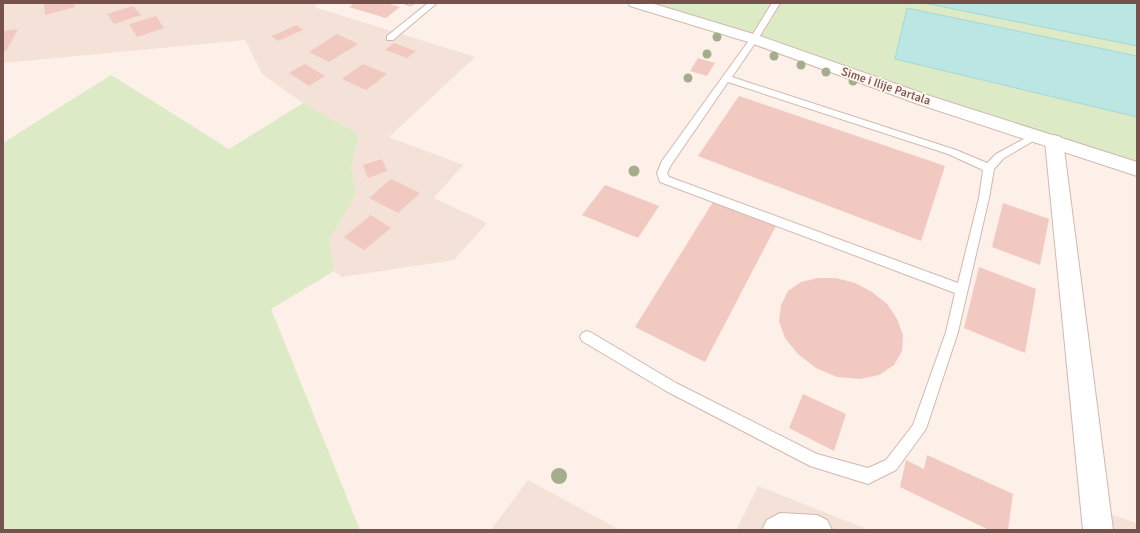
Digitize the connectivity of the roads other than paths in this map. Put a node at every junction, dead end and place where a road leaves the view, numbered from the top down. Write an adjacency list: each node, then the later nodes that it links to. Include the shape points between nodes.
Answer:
1 (433, 3): 4 (lane)
2 (635, 3): 5 (street, Sime i Ilije Partala)
3 (776, 3): 5 (lane)
4 (390, 38)
5 (754, 39): 6 (lane); 7 (street, Sime i Ilije Partala, via 924,100)
6 (727, 79): 8 (lane, via 952,152); 10 (lane, via 666,164 662,173 664,178)
7 (1046, 138): 8 (lane, via 1000,156); 9 (street, Sime i Ilije Partala); 14 (street)
8 (989, 168): 10 (lane)
9 (1137, 169)
10 (962, 290): 11 (lane, via 952,332 919,429 891,465 868,476 815,461 671,387)
11 (587, 338)
12 (777, 530): 13 (street)
13 (817, 530)
14 (1098, 530)

